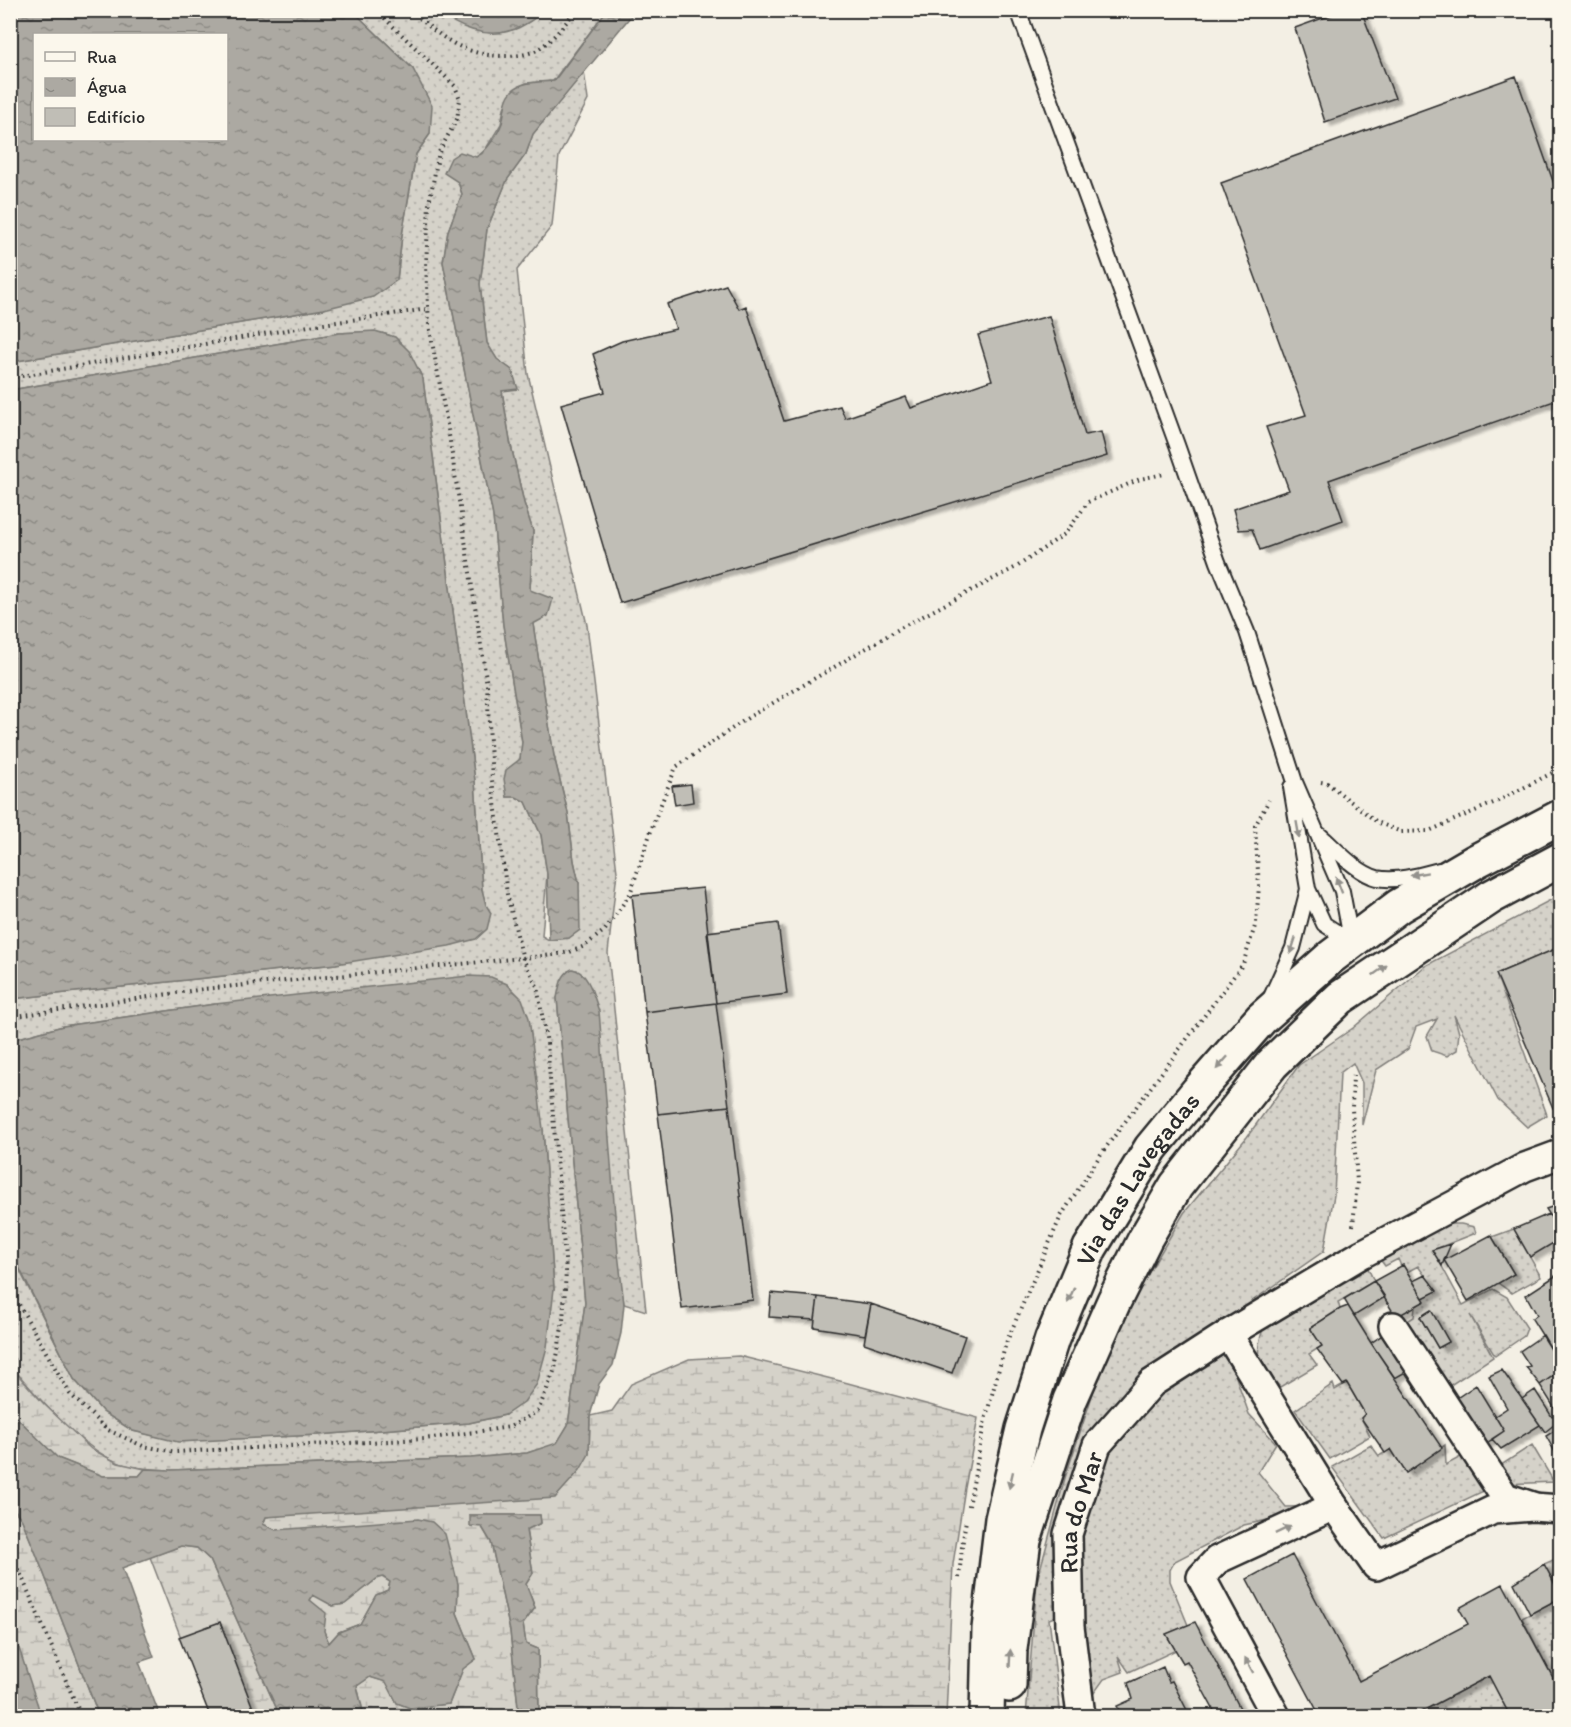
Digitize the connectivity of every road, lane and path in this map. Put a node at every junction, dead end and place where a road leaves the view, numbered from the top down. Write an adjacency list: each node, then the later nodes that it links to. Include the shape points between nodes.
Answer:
1 (376, 10): 5 (path, via 455,86 460,99 457,119 439,152 429,203)
2 (411, 10): 3 (path, via 459,47 482,55 518,56 535,51 557,34)
3 (576, 10)
4 (1018, 10): 7 (lane)
5 (428, 309): 6 (path); 16 (path, via 486,685 492,780 507,894)
6 (10, 378)
7 (1186, 470): 8 (lane, via 1247,632); 16 (path, via 1140,479 1088,502 1066,532 1018,566 768,705 676,767 630,894 605,930 570,952)
8 (1284, 752): 10 (lane); 14 (lane, one-way to 14)
9 (1560, 817): 13 (main road, Via das Lavegadas)
10 (1316, 832): 13 (lane, one-way to 10, via 1392,879 1376,878 1355,866); 15 (lane, one-way to 10, via 1342,891)
11 (1560, 840): 15 (main road, via 1514,861 1389,939 1372,944)
12 (1560, 860): 25 (main road, Via das Lavegadas, one-way to 12, via 1070,1400 1145,1239 1176,1186 1272,1064 1340,998 1491,897)
13 (1476, 861): 15 (main road, Via das Lavegadas, via 1399,906)
14 (1308, 889): 15 (lane, via 1324,924); 18 (lane, one-way to 18, via 1293,948)
15 (1352, 942): 18 (main road, Via das Lavegadas); 25 (main road, via 1347,968 1268,1044 1223,1095 1121,1241 1067,1356 1052,1408)
16 (523, 959): 17 (path, via 204,989); 22 (path, via 537,987 547,1042 566,1271 555,1369 538,1411 510,1427 425,1439 176,1452 143,1446 106,1429 70,1394)
17 (10, 1017)
18 (1261, 1019): 31 (main road, Via das Lavegadas, one-way to 31, via 1151,1148 1090,1248 1052,1339 1023,1429 1002,1519 988,1629)
19 (1353, 1071): 21 (path, via 1357,1182 1352,1237)
20 (1560, 1154): 21 (street, Rua do Mar, via 1525,1167)
21 (1338, 1269): 24 (street, Rua do Mar)
22 (10, 1289)
23 (1393, 1326): 27 (street, via 1505,1497)
24 (1228, 1334): 26 (street); 33 (street, Rua do Mar, via 1152,1383 1097,1445 1068,1534 1070,1627)
25 (1048, 1468): 32 (main road, Via das Lavegadas, one-way to 25, via 1010,1649 1024,1540)
26 (1334, 1506): 27 (street, via 1376,1566 1493,1510); 34 (street, one-way to 26, via 1202,1577 1217,1560)
27 (1533, 1507): 28 (street)
28 (1560, 1509)
29 (10, 1553): 30 (path)
30 (81, 1716)
31 (987, 1716)
32 (1007, 1716)
33 (1081, 1716)
34 (1276, 1716)

